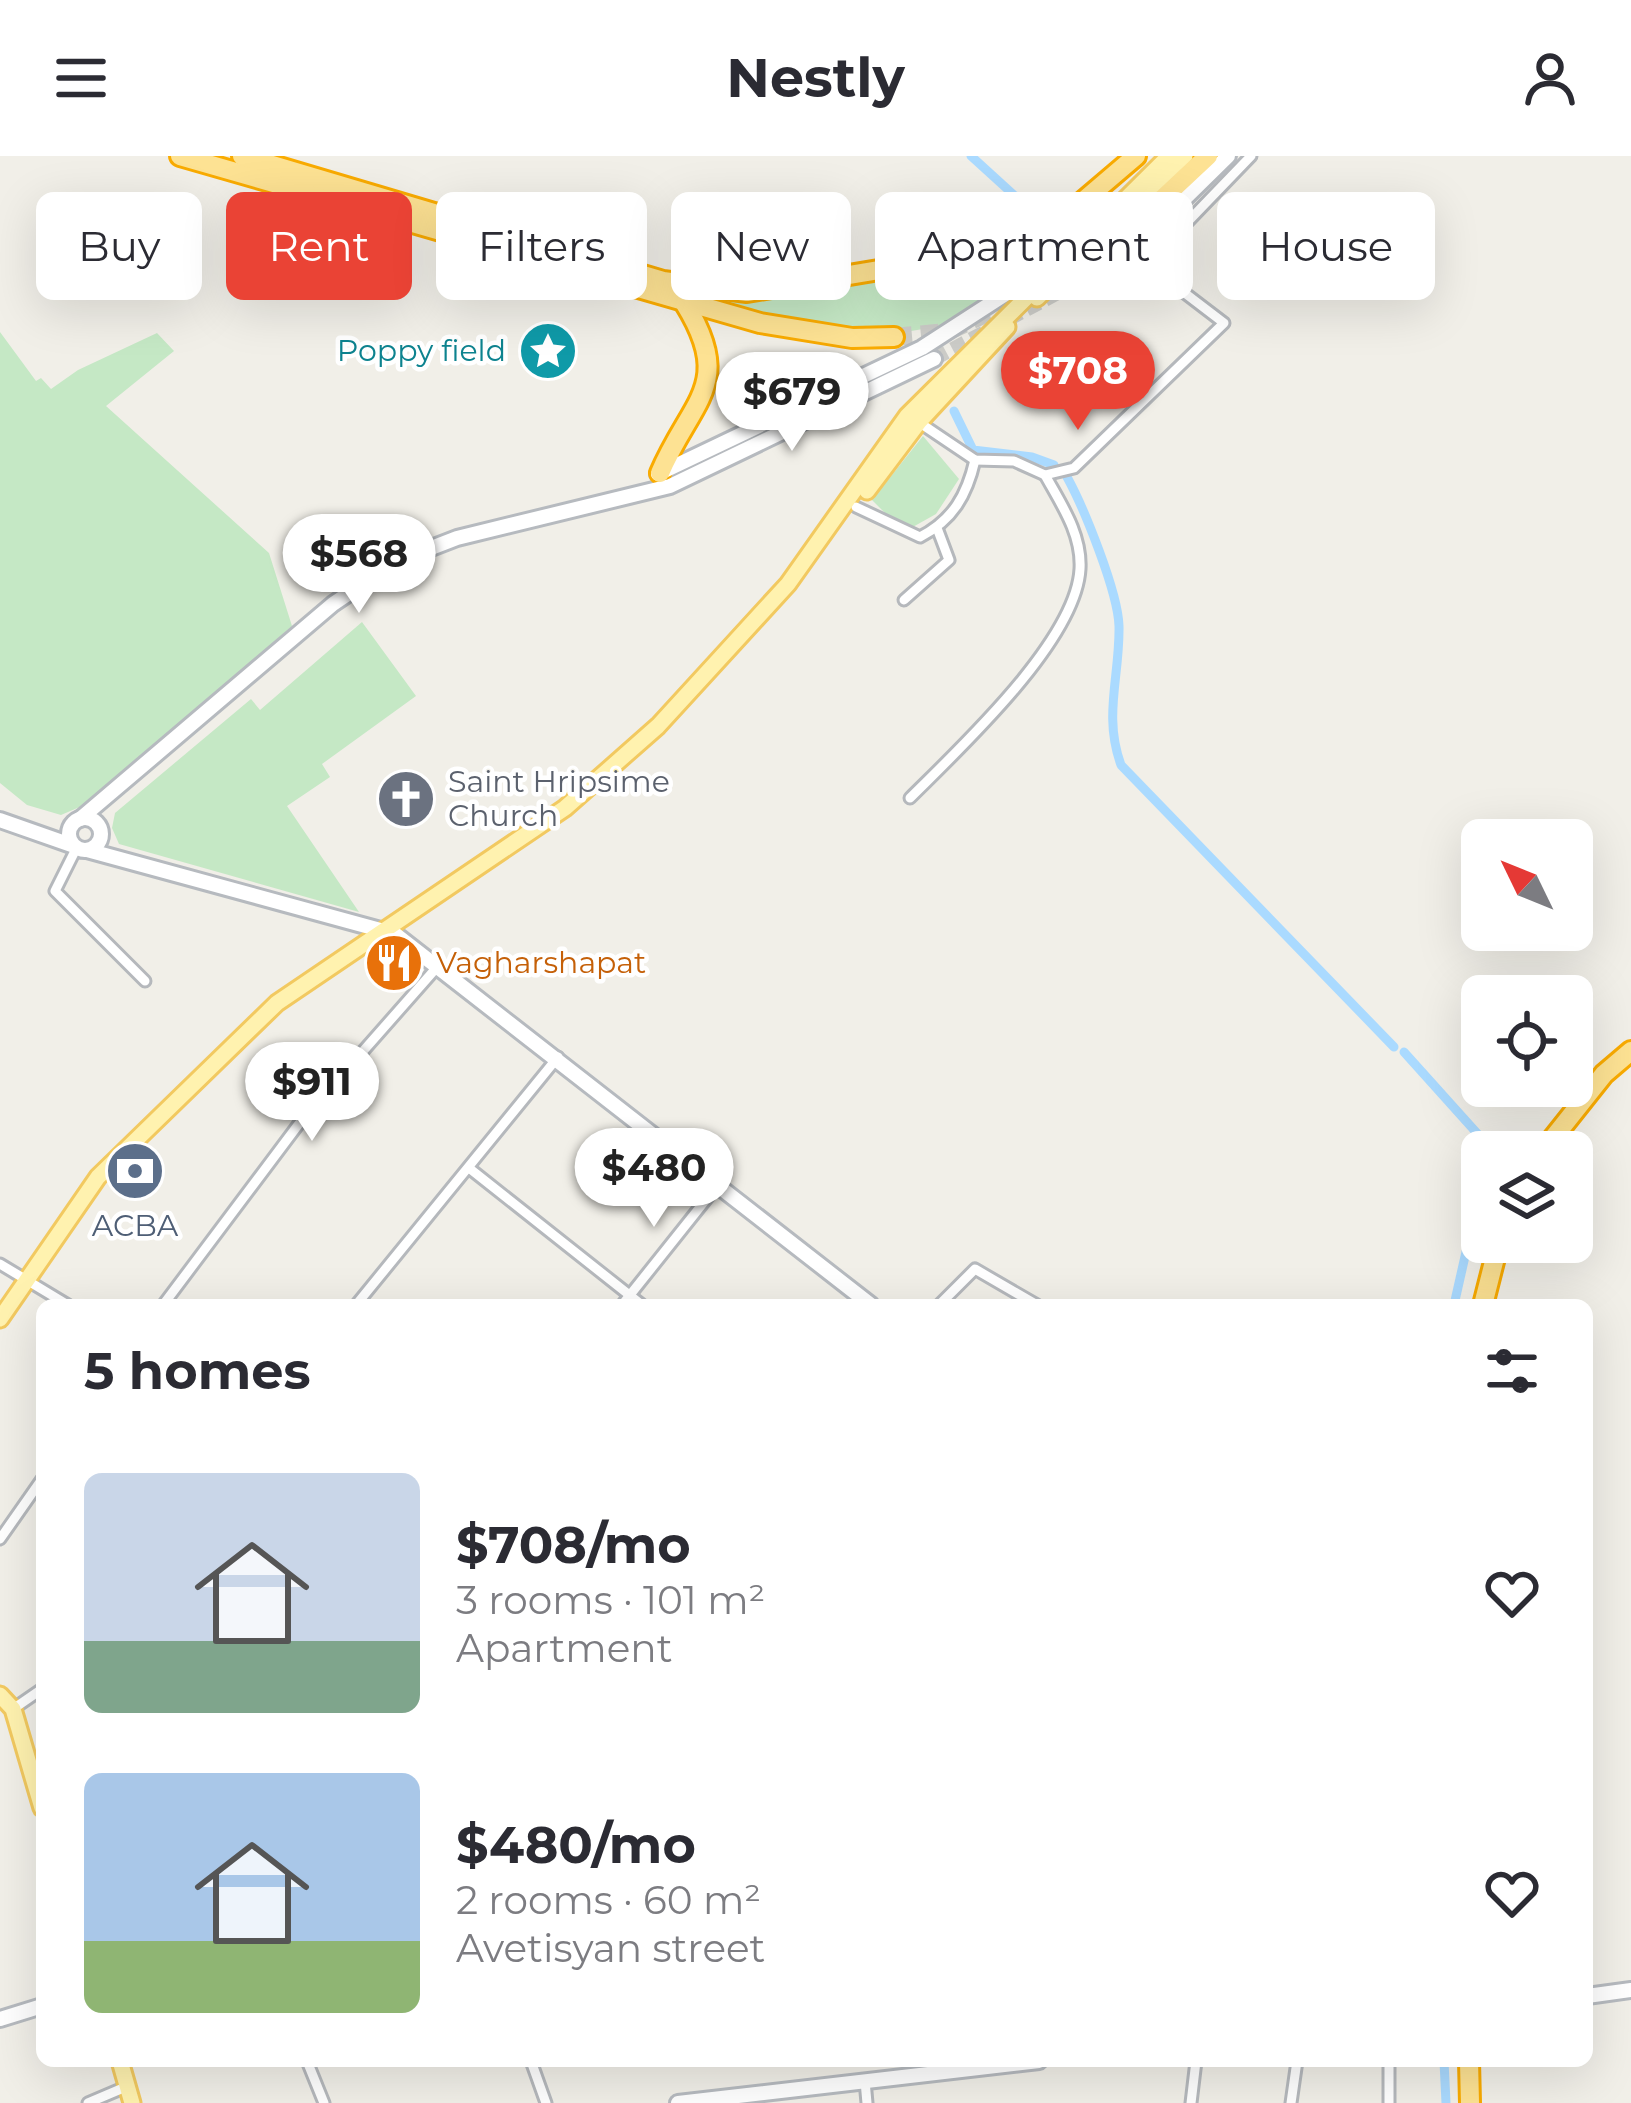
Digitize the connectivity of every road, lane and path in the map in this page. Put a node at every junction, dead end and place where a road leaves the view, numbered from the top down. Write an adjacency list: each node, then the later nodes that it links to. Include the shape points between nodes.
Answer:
1 (180, 156): 14 (highway)
2 (242, 156): 3 (highway, via 663,281 747,292 987,252 1075,208)
3 (1136, 156)
4 (1169, 156): 9 (main road)
5 (1185, 156): 17 (main road)
6 (1208, 156): 10 (highway)
7 (1228, 156): 11 (street)
8 (1251, 156): 20 (street, via 1150,261 1224,323 1074,468)
9 (1132, 192)
10 (1170, 192)
11 (1191, 192)
12 (996, 300): 19 (street, via 922,348)
13 (1024, 300): 17 (main road)
14 (685, 304): 15 (highway, via 802,332); 19 (highway, via 712,364 706,392)
15 (894, 337)
16 (934, 359): 21 (street, via 670,486)
17 (913, 419): 18 (street); 22 (main road); 25 (main road, via 788,584)
18 (975, 460): 20 (street, via 1014,461); 23 (street, via 968,494)
19 (660, 473): 21 (street)
20 (1045, 475): 27 (street, via 1078,544 1080,574 1010,698)
21 (634, 491): 26 (street, via 395,562 333,604)
22 (856, 507): 23 (street, via 920,537); 25 (main road, via 759,630)
23 (937, 528): 24 (street, via 950,560)
24 (904, 600)
25 (675, 708): 34 (main road, via 565,808)
26 (112, 790): 28 (street); 30 (street)
27 (910, 799)
28 (78, 820): 30 (street); 31 (street); 32 (street, via 69,834)
29 (0, 821): 31 (street)
30 (99, 830): 32 (street); 33 (street)
31 (44, 833): 32 (street)
32 (82, 849): 33 (street); 36 (street, via 55,891)
33 (126, 858): 34 (street)
34 (383, 929): 35 (street); 44 (main road, via 277,1003 127,1147)
35 (438, 966): 38 (street); 46 (street, via 298,1125)
36 (145, 981)
37 (1631, 1051): 39 (highway)
38 (558, 1057): 40 (street); 41 (street)
39 (1559, 1131)
40 (469, 1168): 47 (street); 48 (street)
41 (720, 1182): 49 (street); 50 (street)
42 (1493, 1263): 53 (highway)
43 (0, 1264): 44 (street)
44 (26, 1280): 45 (street); 54 (main road)
45 (58, 1299)
46 (168, 1299)
47 (361, 1299)
48 (625, 1299)
49 (627, 1299)
50 (864, 1299)
51 (945, 1299): 52 (street, via 974,1268)
52 (1026, 1299)
53 (1484, 1299)
54 (0, 1319)
55 (36, 1488): 56 (street)
56 (0, 1539)
57 (0, 1695): 59 (main road)
58 (36, 1700): 59 (street)
59 (13, 1709): 60 (main road)
60 (36, 1788)
61 (1631, 1990): 62 (street)
62 (1593, 1995)
63 (36, 2008): 64 (street)
64 (0, 2019)
65 (309, 2067): 75 (street)
66 (533, 2067): 76 (street)
67 (987, 2067): 72 (street)
68 (1195, 2067): 79 (street)
69 (1296, 2067): 80 (street)
70 (1389, 2067): 81 (street)
71 (1468, 2067): 82 (highway)
72 (865, 2081): 77 (street); 78 (street)
73 (130, 2095): 74 (street)
74 (88, 2103)
75 (324, 2103)
76 (547, 2103)
77 (678, 2103)
78 (867, 2103)
79 (1191, 2103)
80 (1291, 2103)
81 (1389, 2103)
82 (1470, 2103)

